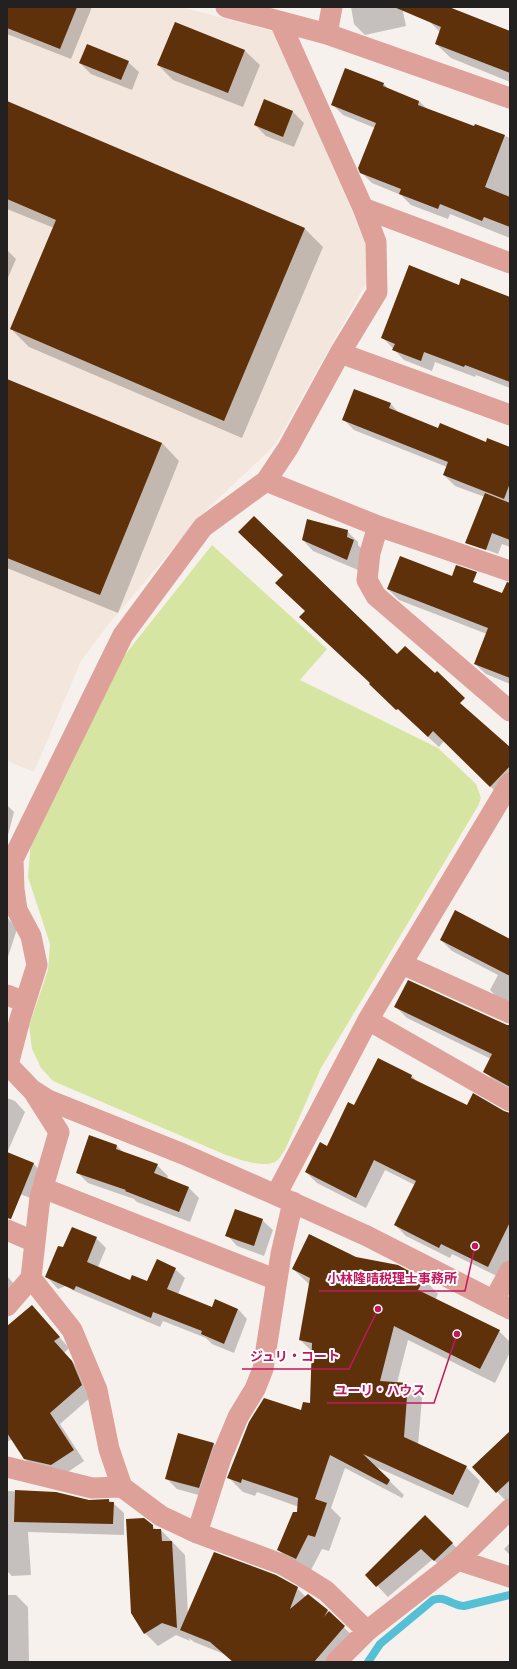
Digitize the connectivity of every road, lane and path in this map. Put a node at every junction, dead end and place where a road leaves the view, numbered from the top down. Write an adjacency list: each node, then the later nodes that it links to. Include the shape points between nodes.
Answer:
1 (226, 7): 3 (street)
2 (332, 7): 4 (street)
3 (280, 22): 4 (street); 6 (street)
4 (327, 34): 5 (street)
5 (510, 98)
6 (363, 208): 7 (street); 8 (street, via 376,242 377,292)
7 (510, 263)
8 (340, 353): 9 (street); 10 (street, via 288,448)
9 (510, 415)
10 (266, 481): 11 (street); 15 (street, via 203,527 123,635 13,860)
11 (378, 526): 12 (street); 13 (street, via 370,553 367,580 376,596)
12 (510, 571)
13 (510, 711)
14 (510, 782): 16 (street)
15 (11, 899): 17 (street, via 31,936 36,965)
16 (402, 964): 18 (street); 19 (street)
17 (16, 998): 21 (street, via 8,1065)
18 (510, 1013)
19 (368, 1020): 22 (street); 24 (street)
20 (7, 1081): 21 (street)
21 (33, 1091): 23 (street, via 59,1132); 24 (street, via 48,1100 176,1151)
22 (510, 1101)
23 (43, 1188): 26 (street); 29 (street)
24 (284, 1199): 29 (street); 30 (street, via 367,1236)
25 (7, 1230): 26 (street)
26 (35, 1242): 28 (street)
27 (510, 1271): 30 (street)
28 (31, 1278): 31 (street); 33 (street, via 72,1330 97,1390 109,1449)
29 (277, 1280): 35 (street, via 263,1369 255,1389 238,1417 221,1458)
30 (502, 1304)
31 (7, 1306)
32 (7, 1467): 33 (street, via 92,1488)
33 (122, 1487): 35 (street, via 161,1516)
34 (510, 1509): 36 (street)
35 (197, 1533): 38 (street, via 281,1564 326,1591)
36 (458, 1560): 37 (street); 38 (street)
37 (510, 1577)
38 (367, 1631): 39 (street)
39 (336, 1662)

